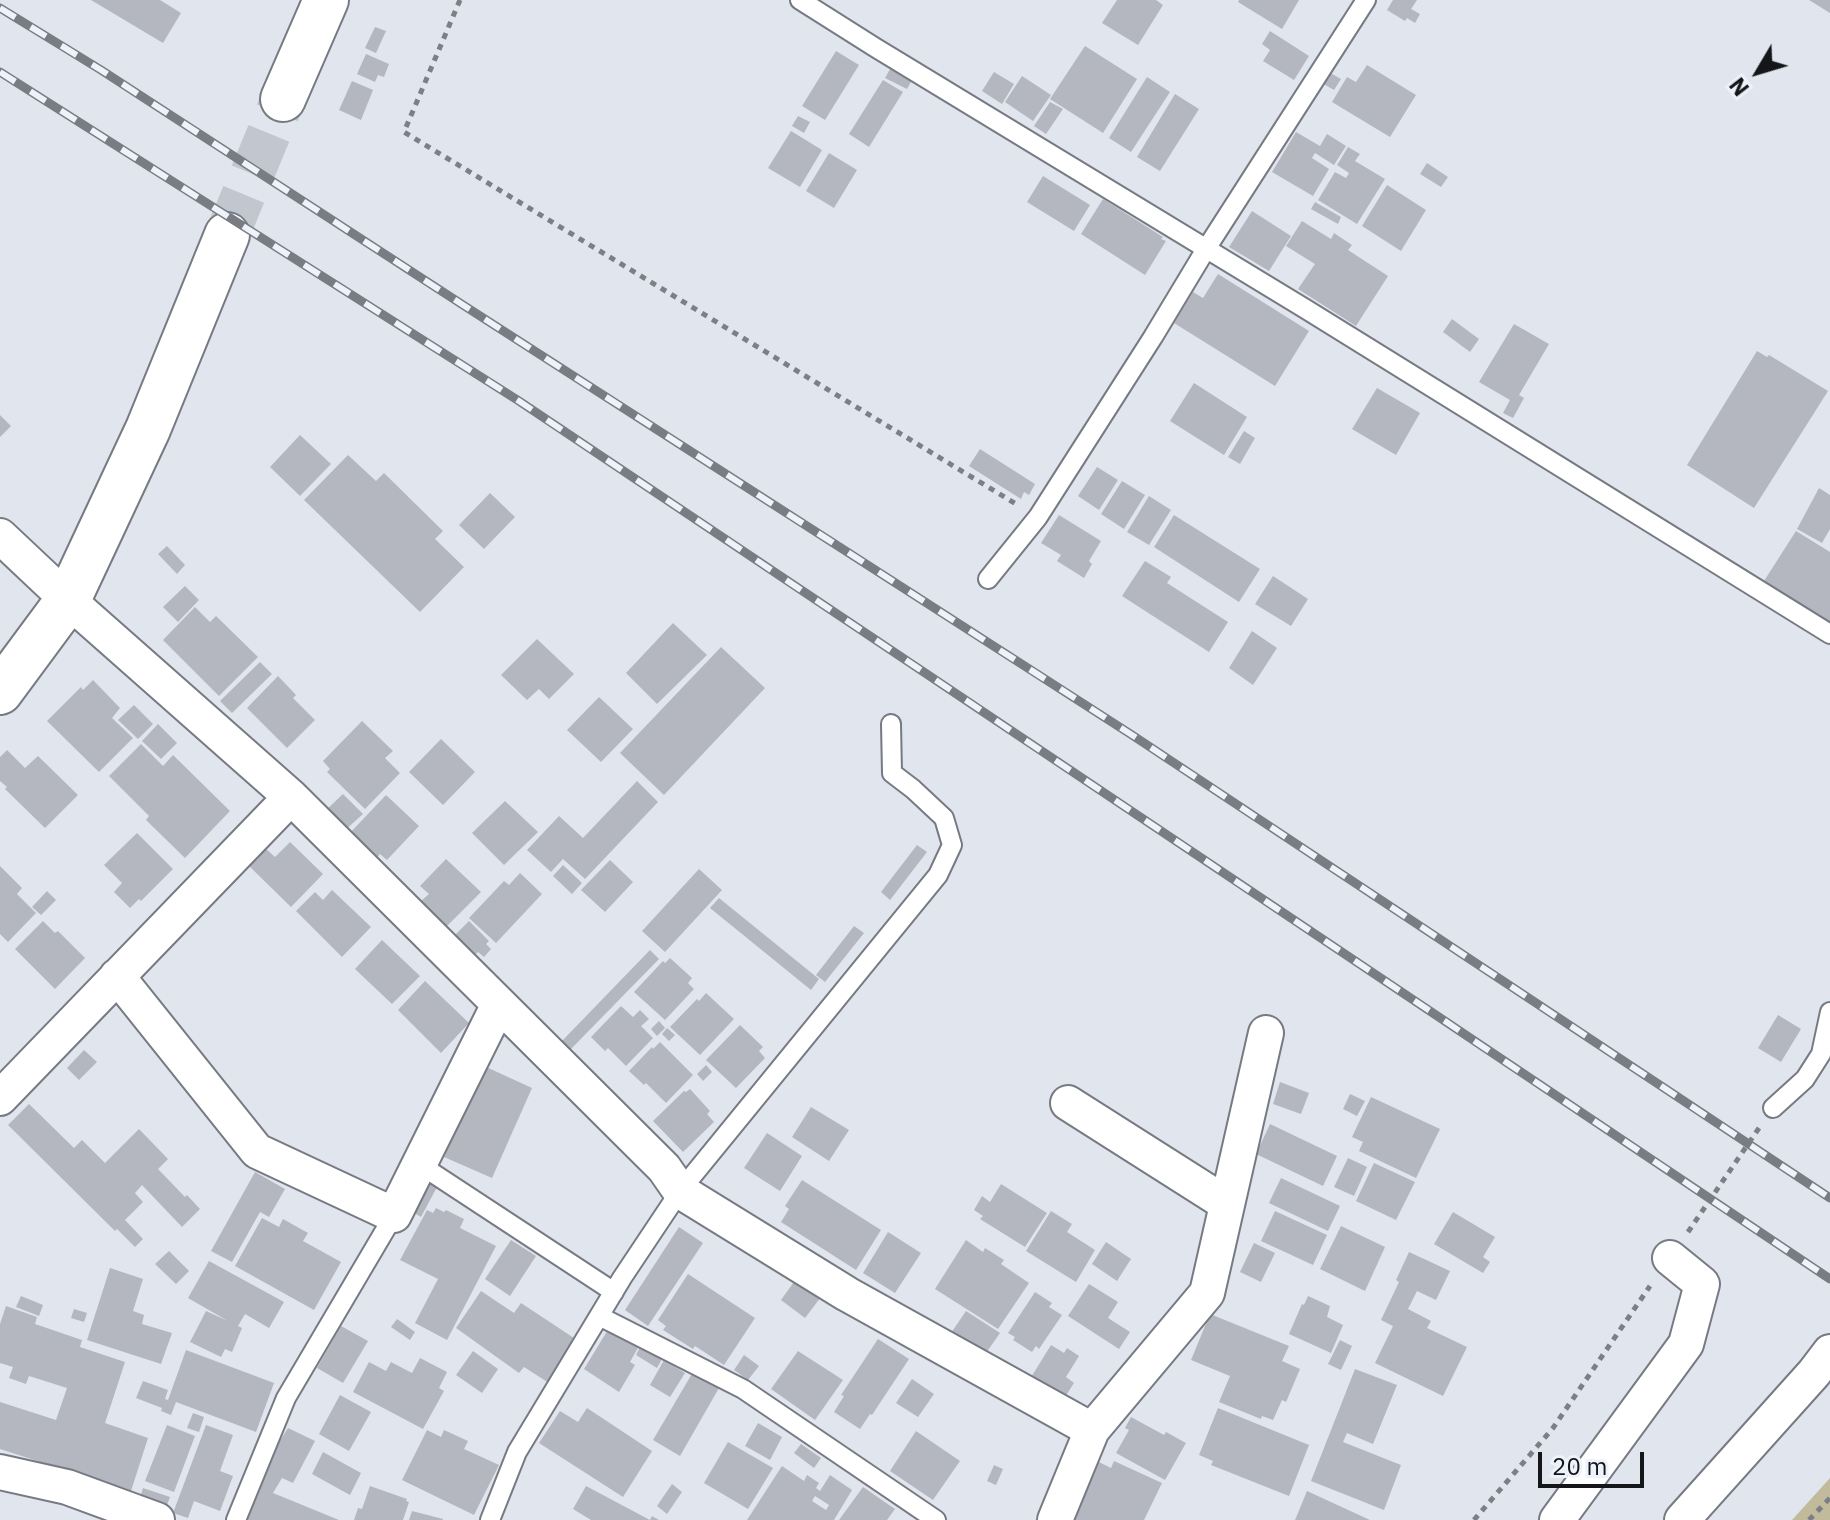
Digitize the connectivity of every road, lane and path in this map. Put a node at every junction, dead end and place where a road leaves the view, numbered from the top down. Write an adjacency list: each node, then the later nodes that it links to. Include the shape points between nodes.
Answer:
1 (326, 0): 5 (street)
2 (460, 0): 8 (path, via 404,132)
3 (800, 0): 7 (lane)
4 (1366, 0): 7 (lane)
5 (283, 99)
6 (227, 235): 11 (street, via 148,429)
7 (1206, 249): 8 (lane); 12 (lane)
8 (1038, 517): 10 (lane)
9 (0, 536): 11 (street)
10 (988, 579)
11 (68, 600): 13 (street); 15 (street)
12 (1830, 634)
13 (0, 692)
14 (891, 724): 24 (lane, via 892,773 944,818 952,845 938,875)
15 (291, 797): 16 (street); 17 (street)
16 (117, 976): 20 (street); 26 (street, via 257,1151)
17 (499, 1004): 23 (street); 24 (street, via 664,1168)
18 (1830, 1012): 22 (lane, via 1821,1054 1805,1079)
19 (1266, 1033): 25 (street)
20 (0, 1098)
21 (1068, 1103): 25 (street)
22 (1773, 1108): 27 (path)
23 (419, 1164): 26 (street); 28 (lane)
24 (680, 1191): 28 (lane); 31 (street, via 847,1294)
25 (1227, 1204): 31 (street, via 1207,1293)
26 (394, 1215): 35 (lane, via 286,1398)
27 (1670, 1258): 39 (path, via 1553,1428); 40 (street, via 1702,1284 1686,1344)
28 (614, 1292): 29 (lane)
29 (599, 1316): 36 (lane, via 517,1452); 37 (lane, via 743,1389)
30 (1830, 1352): 41 (street)
31 (1092, 1430): 38 (street)
32 (0, 1472): 34 (street, via 67,1487)
33 (1830, 1498): 42 (path)
34 (157, 1520)
35 (236, 1520)
36 (490, 1520)
37 (936, 1520)
38 (1055, 1520)
39 (1474, 1520)
40 (1557, 1520)
41 (1682, 1520)
42 (1809, 1520)

